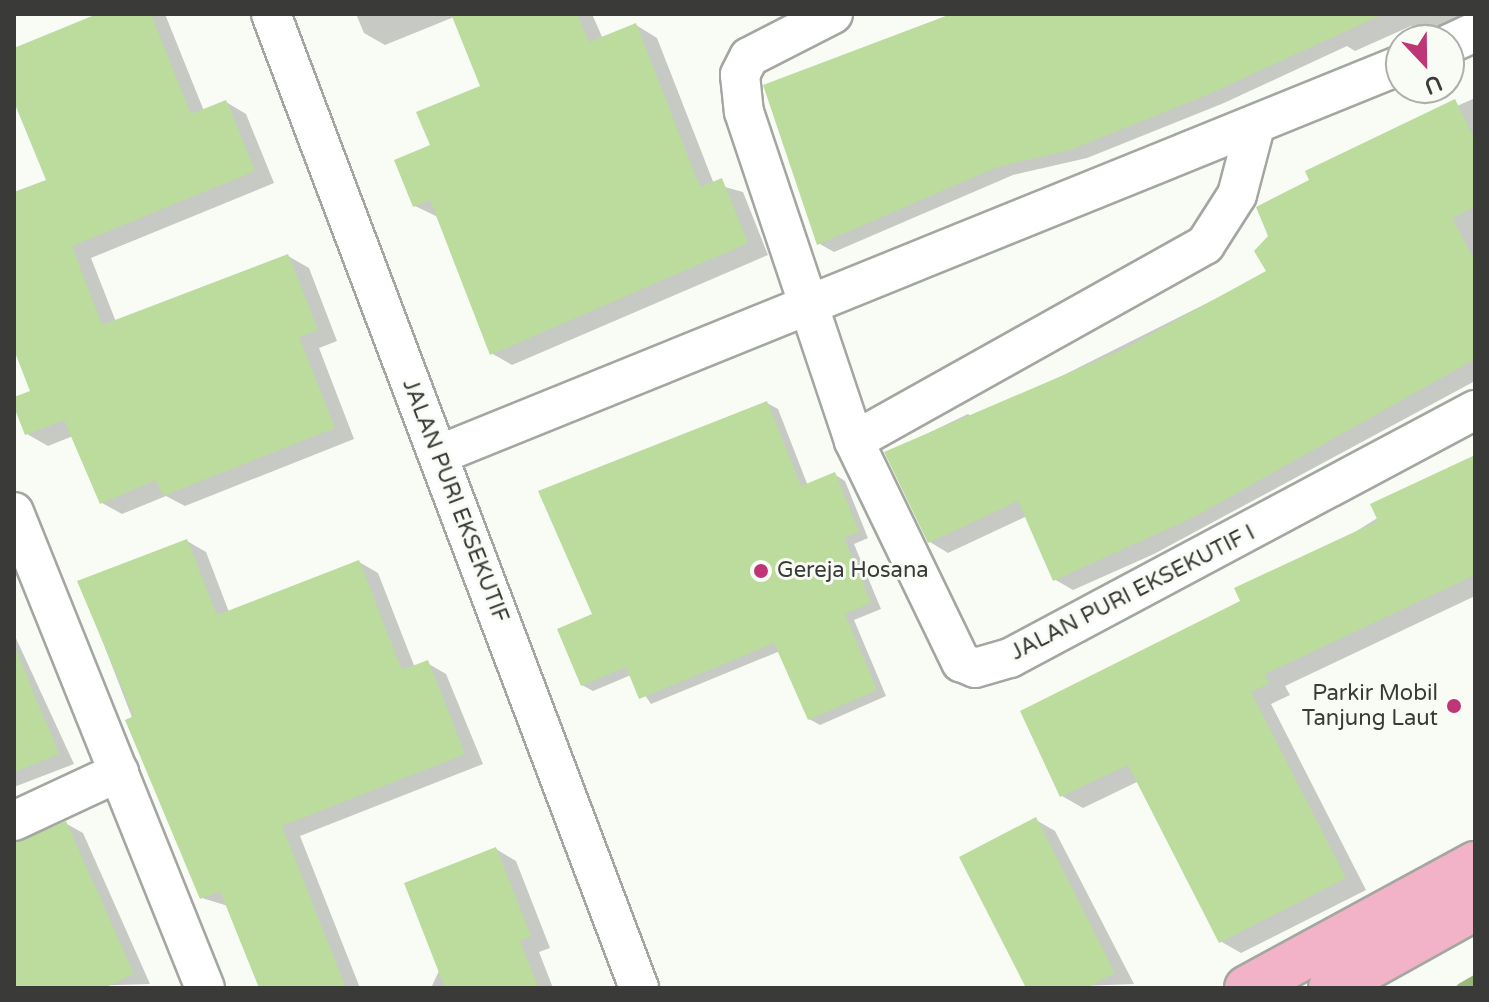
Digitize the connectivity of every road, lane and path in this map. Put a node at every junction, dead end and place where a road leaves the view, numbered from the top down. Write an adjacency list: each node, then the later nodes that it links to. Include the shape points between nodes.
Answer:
1 (271, 14): 8 (street, JALAN PURI EKSEKUTIF)
2 (833, 14): 5 (street, JALAN PURI EKSEKUTIF I, via 763,45 740,75 744,112)
3 (1385, 72): 4 (street)
4 (1254, 130): 5 (street); 7 (street, via 1225,224 1205,245)
5 (802, 302): 7 (street, JALAN PURI EKSEKUTIF I); 8 (street)
6 (1475, 410): 7 (street, JALAN PURI EKSEKUTIF I, via 1010,658 975,668 949,648)
7 (854, 441)
8 (438, 455): 15 (street, JALAN PURI EKSEKUTIF)
9 (14, 512): 10 (street)
10 (119, 772): 11 (street); 14 (street)
11 (14, 821)
12 (1475, 864): 16 (highway)
13 (1475, 908): 17 (highway)
14 (205, 988)
15 (639, 988)
16 (1247, 988)
17 (1331, 988)

